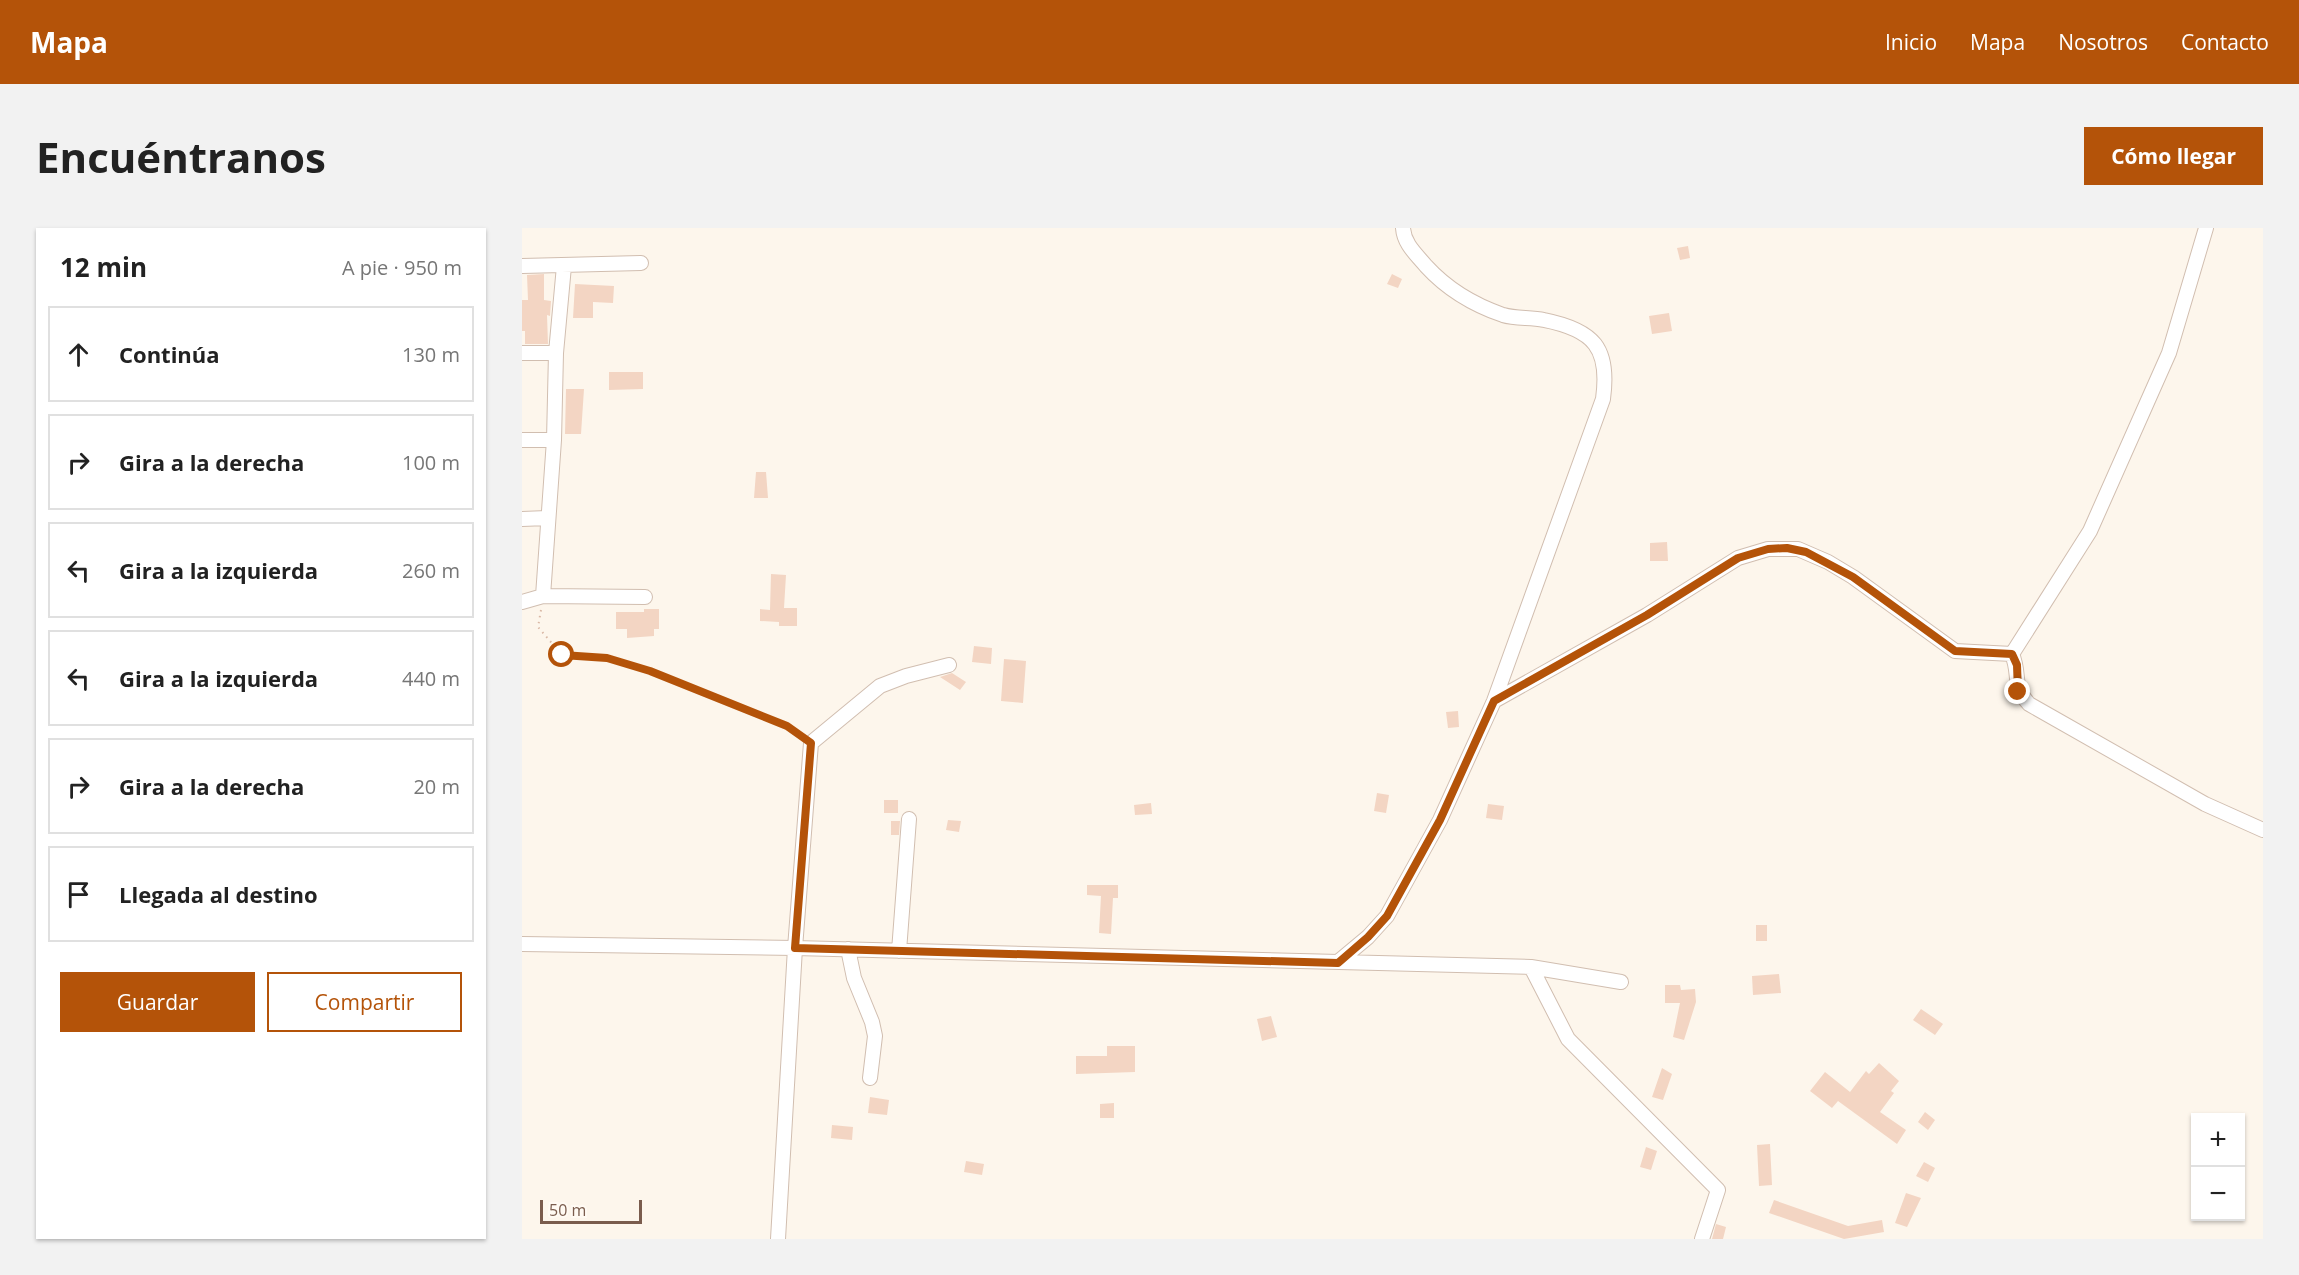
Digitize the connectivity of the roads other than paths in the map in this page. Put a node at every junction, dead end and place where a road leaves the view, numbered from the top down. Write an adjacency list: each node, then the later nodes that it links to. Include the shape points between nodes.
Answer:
1 (1403, 228): 17 (street, via 1407,244 1441,282 1505,316 1544,320 1580,330 1600,347 1606,375 1603,399)
2 (2206, 228): 15 (street, via 2169,353 2090,531)
3 (641, 263): 5 (street)
4 (522, 266): 5 (street)
5 (564, 266): 6 (street)
6 (556, 352): 7 (street); 9 (street)
7 (522, 353)
8 (522, 440): 9 (street)
9 (554, 440): 10 (street)
10 (547, 518): 11 (street); 12 (street)
11 (522, 519)
12 (543, 596): 13 (street); 14 (street)
13 (645, 597)
14 (522, 602)
15 (2012, 654): 17 (street, via 1955,651 1828,562 1798,549 1768,549 1738,558 1647,615); 19 (street, via 2017,665 2018,692 2029,704 2205,804)
16 (949, 666): 21 (street, via 880,686 811,743)
17 (1494, 701): 24 (street, via 1440,820 1387,916)
18 (909, 819): 23 (street)
19 (2263, 830)
20 (522, 944): 21 (street)
21 (795, 948): 22 (street); 28 (street)
22 (848, 949): 23 (street); 27 (street, via 854,978 874,1029)
23 (899, 951): 24 (street)
24 (1338, 963): 25 (street)
25 (1531, 968): 26 (street); 29 (street, via 1568,1039 1718,1190)
26 (1621, 982)
27 (870, 1078)
28 (778, 1239)
29 (1702, 1239)

